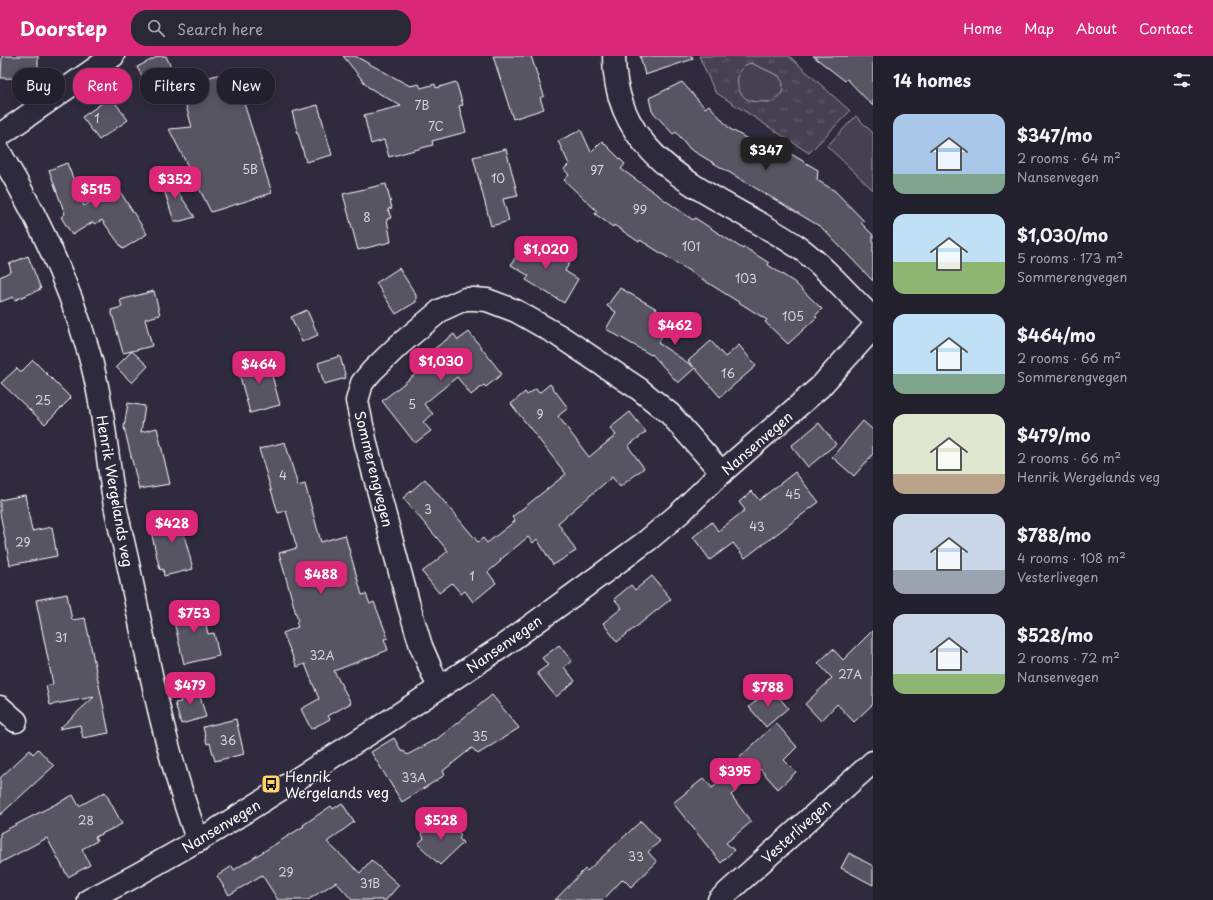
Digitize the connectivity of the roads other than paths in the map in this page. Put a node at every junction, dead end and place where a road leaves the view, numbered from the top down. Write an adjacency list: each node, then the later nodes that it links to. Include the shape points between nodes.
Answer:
1 (113, 56): 3 (street)
2 (614, 56): 5 (street, via 618,90 627,116 641,141 662,163 802,250)
3 (0, 135)
4 (0, 153): 12 (street, Henrik Wergelands veg, via 53,255 89,352 119,528 144,647 180,794)
5 (873, 318)
6 (873, 328): 7 (street, Nansenvegen, via 820,387)
7 (722, 473): 8 (street, Nansenvegen, via 648,540 500,648); 8 (street, Sommerengvegen, via 670,414 639,389 558,335 516,311 488,300 465,299 441,310 372,371 362,383 357,401 364,437 409,606 421,646)
8 (439, 688): 12 (street, Nansenvegen)
9 (0, 707): 10 (street)
10 (16, 721)
11 (873, 762): 14 (street, Vesterlivegen)
12 (198, 841): 13 (street, Nansenvegen)
13 (89, 900)
14 (719, 900)

